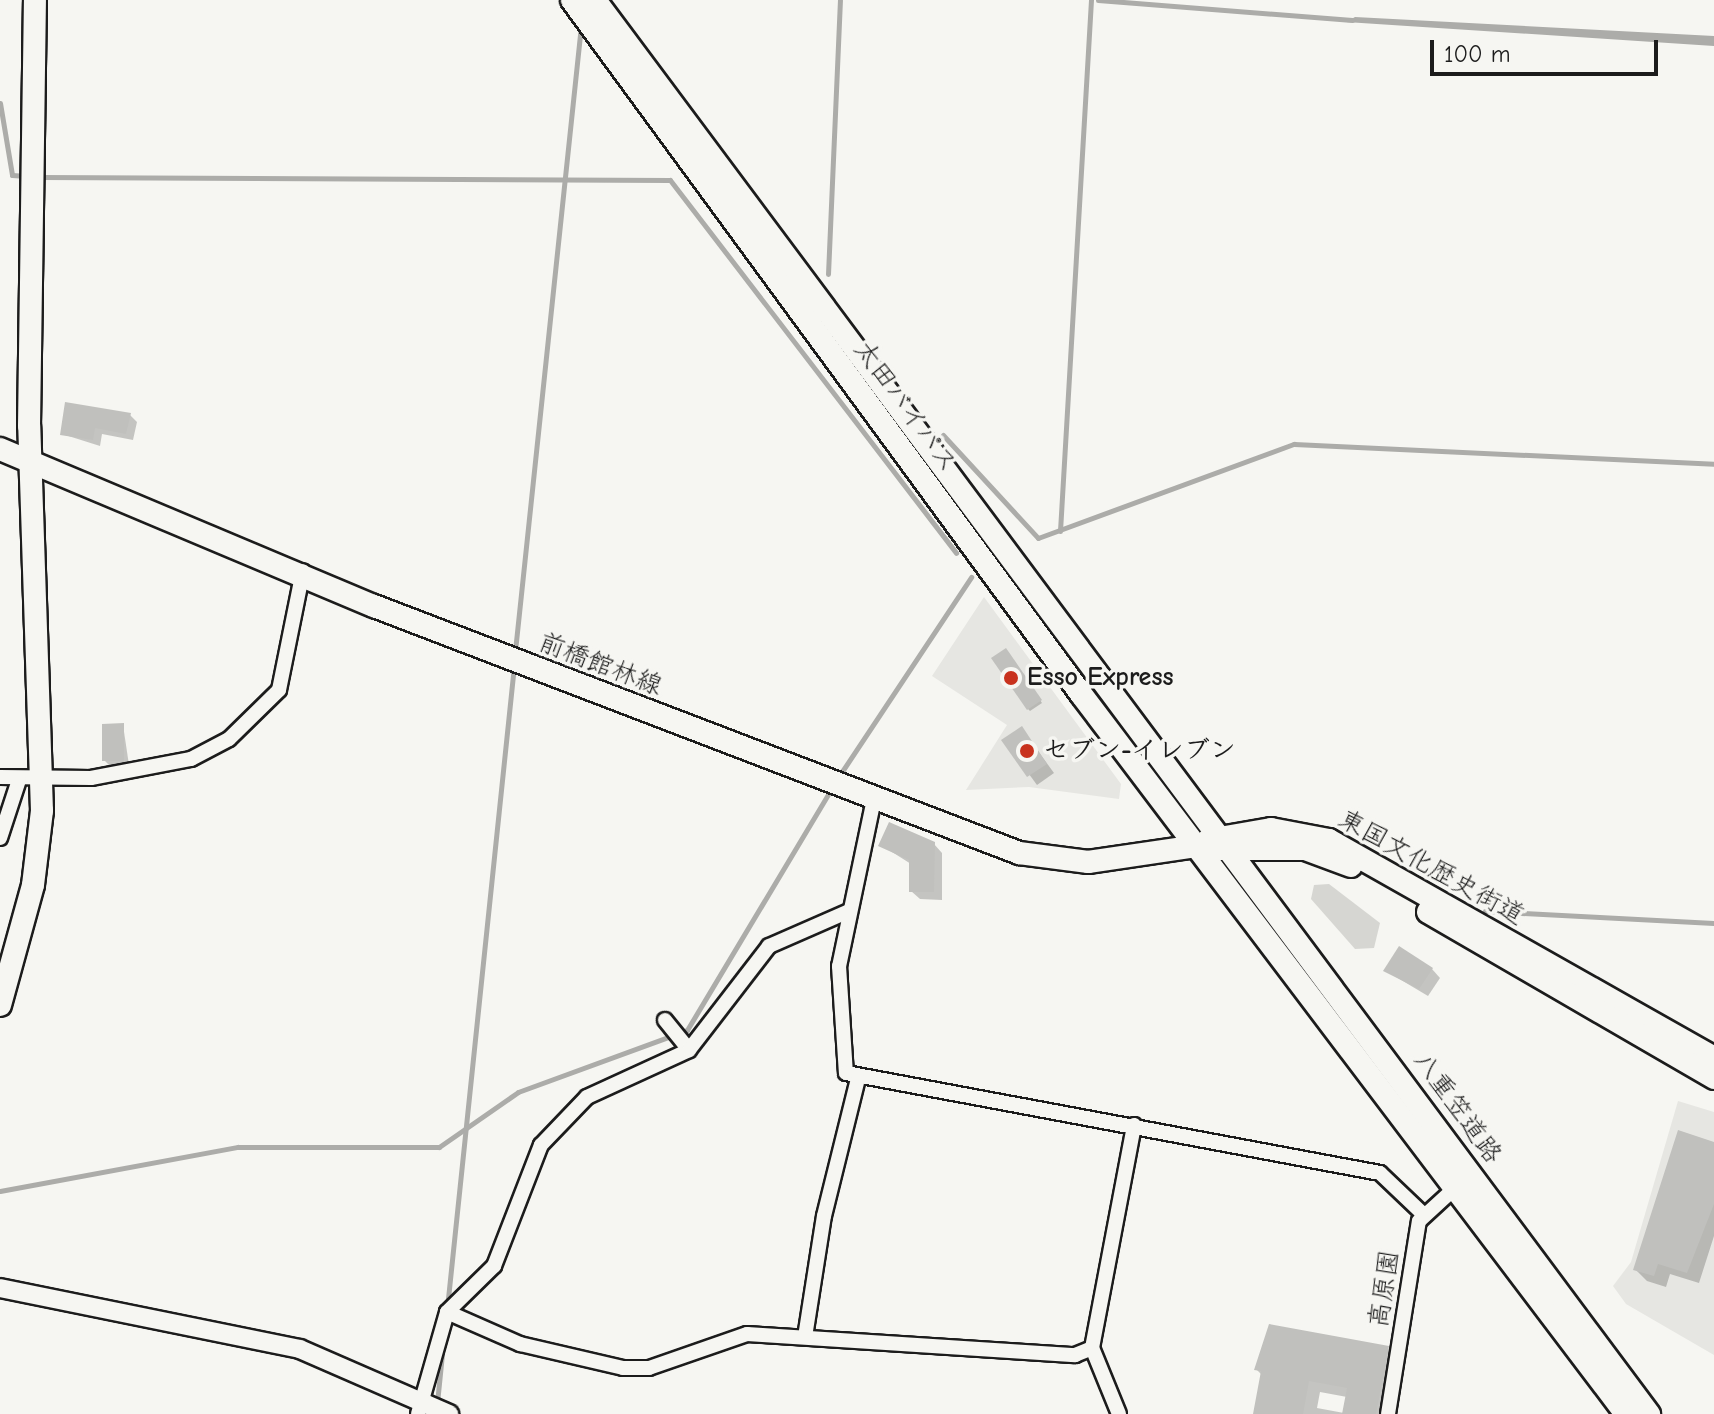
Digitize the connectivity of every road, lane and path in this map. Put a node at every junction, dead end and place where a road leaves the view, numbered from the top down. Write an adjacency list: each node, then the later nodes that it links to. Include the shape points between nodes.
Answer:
1 (35, 0): 5 (main road)
2 (572, 0): 13 (main road, 太田バイパス)
3 (595, 0): 12 (main road, 太田バイパス)
4 (0, 449): 5 (main road, 前橋館林線)
5 (30, 461): 6 (main road, 前橋館林線); 9 (main road)
6 (303, 570): 9 (street, via 279,690 229,739 191,759); 10 (main road, 前橋館林線, via 374,606)
7 (0, 777): 8 (street)
8 (19, 780): 9 (street); 11 (street)
9 (43, 781): 15 (main road, via 33,885)
10 (874, 799): 13 (main road, 前橋館林線, via 1045,859 1109,861); 14 (street)
11 (0, 838)
12 (1224, 843): 13 (main road, 東国文化歴史街道); 18 (main road, 東国文化歴史街道, via 1271,829 1329,840); 19 (main road, 東国文化歴史街道, via 1305,849 1350,866 1566,999); 33 (main road, 八重笠道路)
13 (1196, 846): 22 (main road, 八重笠道路)
14 (849, 911): 17 (street, via 762,951); 20 (street, via 839,966 842,1060)
15 (0, 1005)
16 (668, 1022): 17 (street)
17 (686, 1045): 25 (street, via 600,1089 561,1122 527,1168 494,1266)
18 (1714, 1058)
19 (1714, 1078)
20 (858, 1079): 21 (street); 26 (street, via 824,1216)
21 (1134, 1125): 23 (street, via 1380,1173); 27 (street)
22 (1455, 1188): 23 (street); 32 (main road, 八重笠道路)
23 (1422, 1213): 31 (street, 高原園)
24 (0, 1288): 28 (street, via 300,1349)
25 (447, 1312): 26 (street, via 520,1344 623,1368 649,1368 747,1334); 28 (street)
26 (805, 1337): 27 (street, via 1075,1355)
27 (1092, 1348): 30 (street)
28 (420, 1408): 29 (street)
29 (449, 1414)
30 (1119, 1414)
31 (1388, 1414)
32 (1626, 1414)
33 (1649, 1414)

